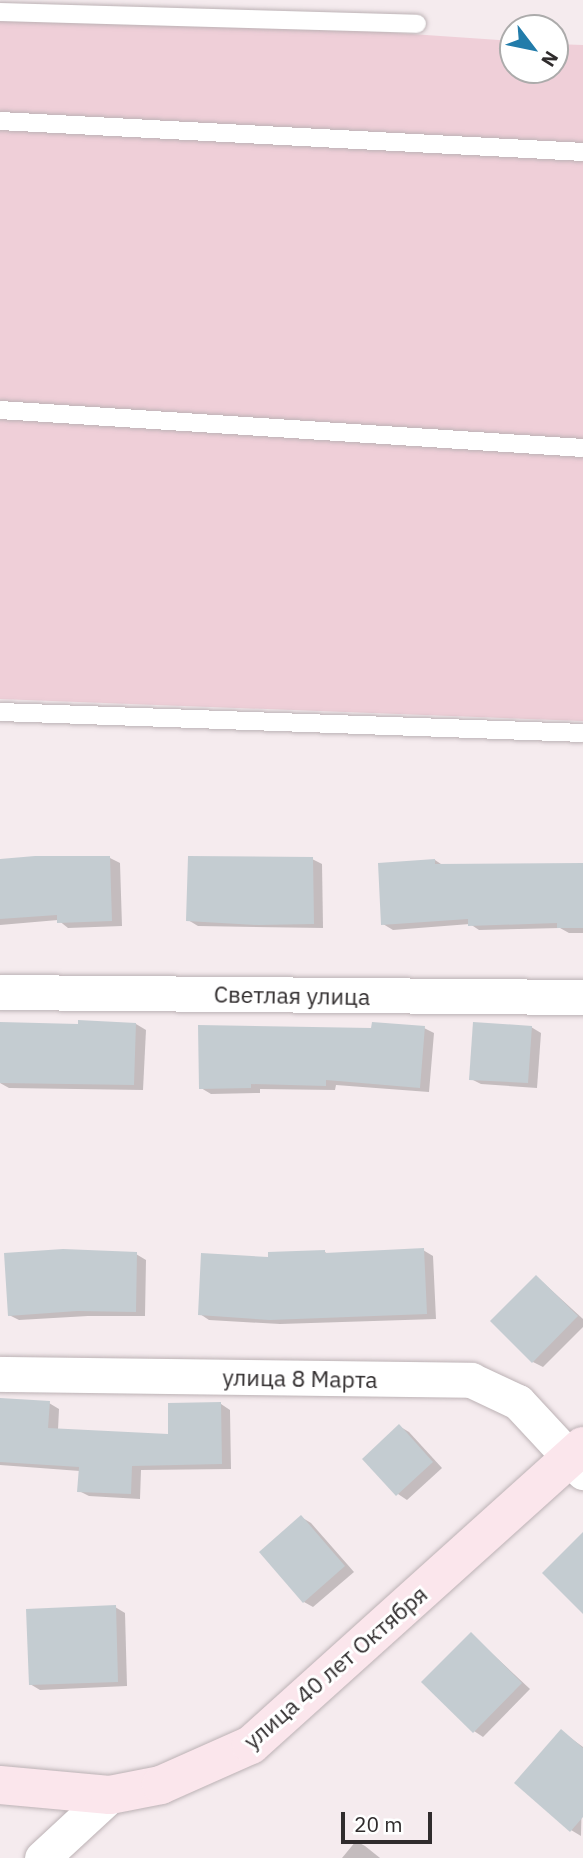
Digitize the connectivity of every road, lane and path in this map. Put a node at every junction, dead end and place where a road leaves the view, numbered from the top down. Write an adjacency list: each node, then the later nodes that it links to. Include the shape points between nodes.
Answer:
1 (0, 12): 2 (lane)
2 (417, 24)
3 (0, 121): 4 (lane)
4 (583, 152)
5 (0, 410): 6 (lane)
6 (583, 448)
7 (0, 712): 8 (lane)
8 (583, 733)
9 (0, 992): 10 (street, Светлая улица)
10 (583, 998)
11 (0, 1374): 12 (street, улица 8 Марта, via 471,1380 517,1402)
12 (578, 1459): 14 (main road, улица 40 лет Октября, via 251,1745 161,1785)
13 (0, 1785): 14 (main road, улица 40 лет Октября)
14 (110, 1795): 15 (street)
15 (41, 1858)

